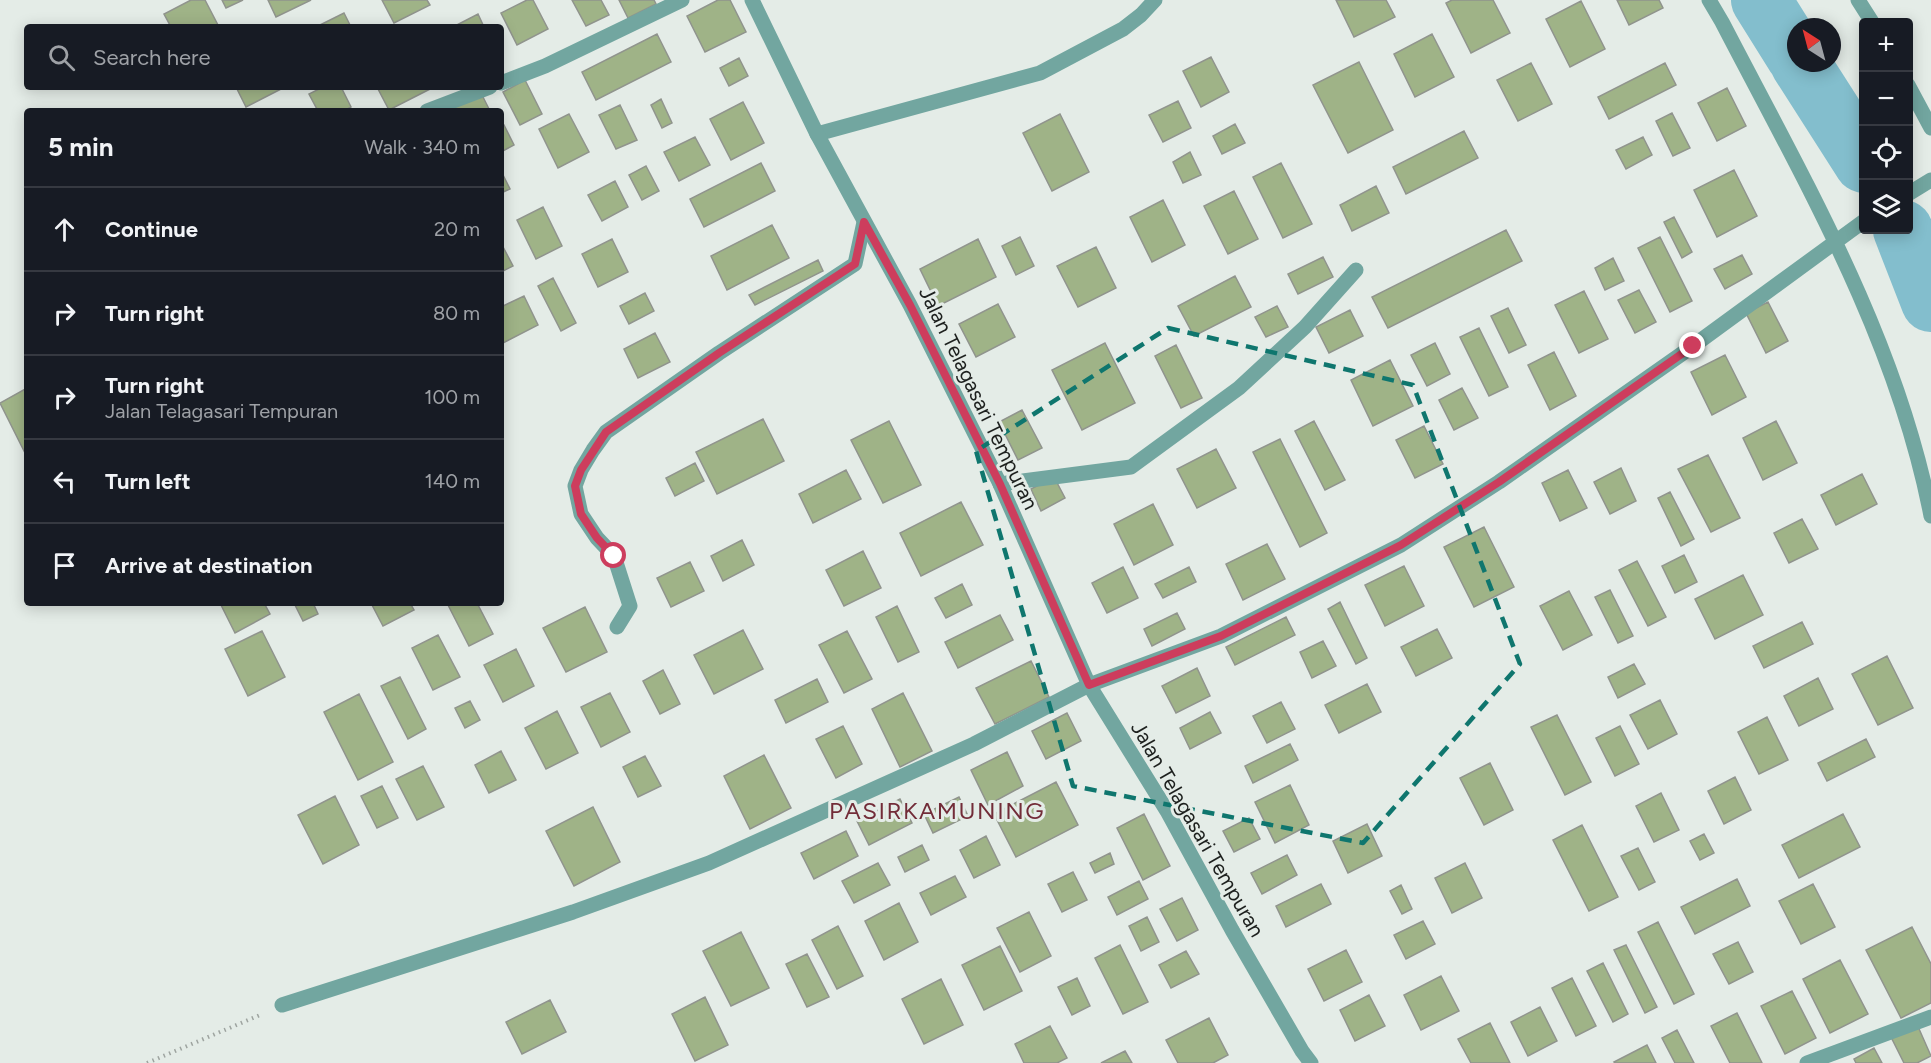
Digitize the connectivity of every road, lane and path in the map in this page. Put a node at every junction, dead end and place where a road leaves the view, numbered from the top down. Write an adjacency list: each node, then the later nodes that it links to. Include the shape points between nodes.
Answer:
1 (682, 0): 7 (street)
2 (752, 0): 12 (street, Jalan Telagasari Tempuran)
3 (1155, 0): 12 (street, via 1123,29 1040,73)
4 (1709, 0): 17 (street)
5 (1858, 0): 6 (street)
6 (1869, 18)
7 (504, 82)
8 (482, 90): 10 (street)
9 (1913, 94): 11 (street)
10 (435, 108)
11 (1931, 128)
12 (817, 134): 15 (street, Jalan Telagasari Tempuran)
13 (1931, 180): 14 (street)
14 (1913, 191)
15 (864, 222): 19 (street, Jalan Telagasari Tempuran); 21 (street, via 855,264 606,432 581,470 575,486 581,514 614,556 630,606)
16 (1859, 224): 17 (street)
17 (1835, 240): 20 (street, via 1899,399 1924,478); 22 (street, via 1528,462 1401,545 1221,636)
18 (1356, 270): 19 (street, via 1305,327 1239,388 1131,466)
19 (1000, 484): 22 (street, Jalan Telagasari Tempuran)
20 (1931, 516)
21 (617, 627)
22 (1089, 685): 23 (street, via 974,744 709,863 573,912); 26 (street, Jalan Telagasari Tempuran)
23 (282, 1005): 25 (path)
24 (1931, 1017): 27 (street)
25 (147, 1063)
26 (1311, 1063)
27 (1807, 1063)

